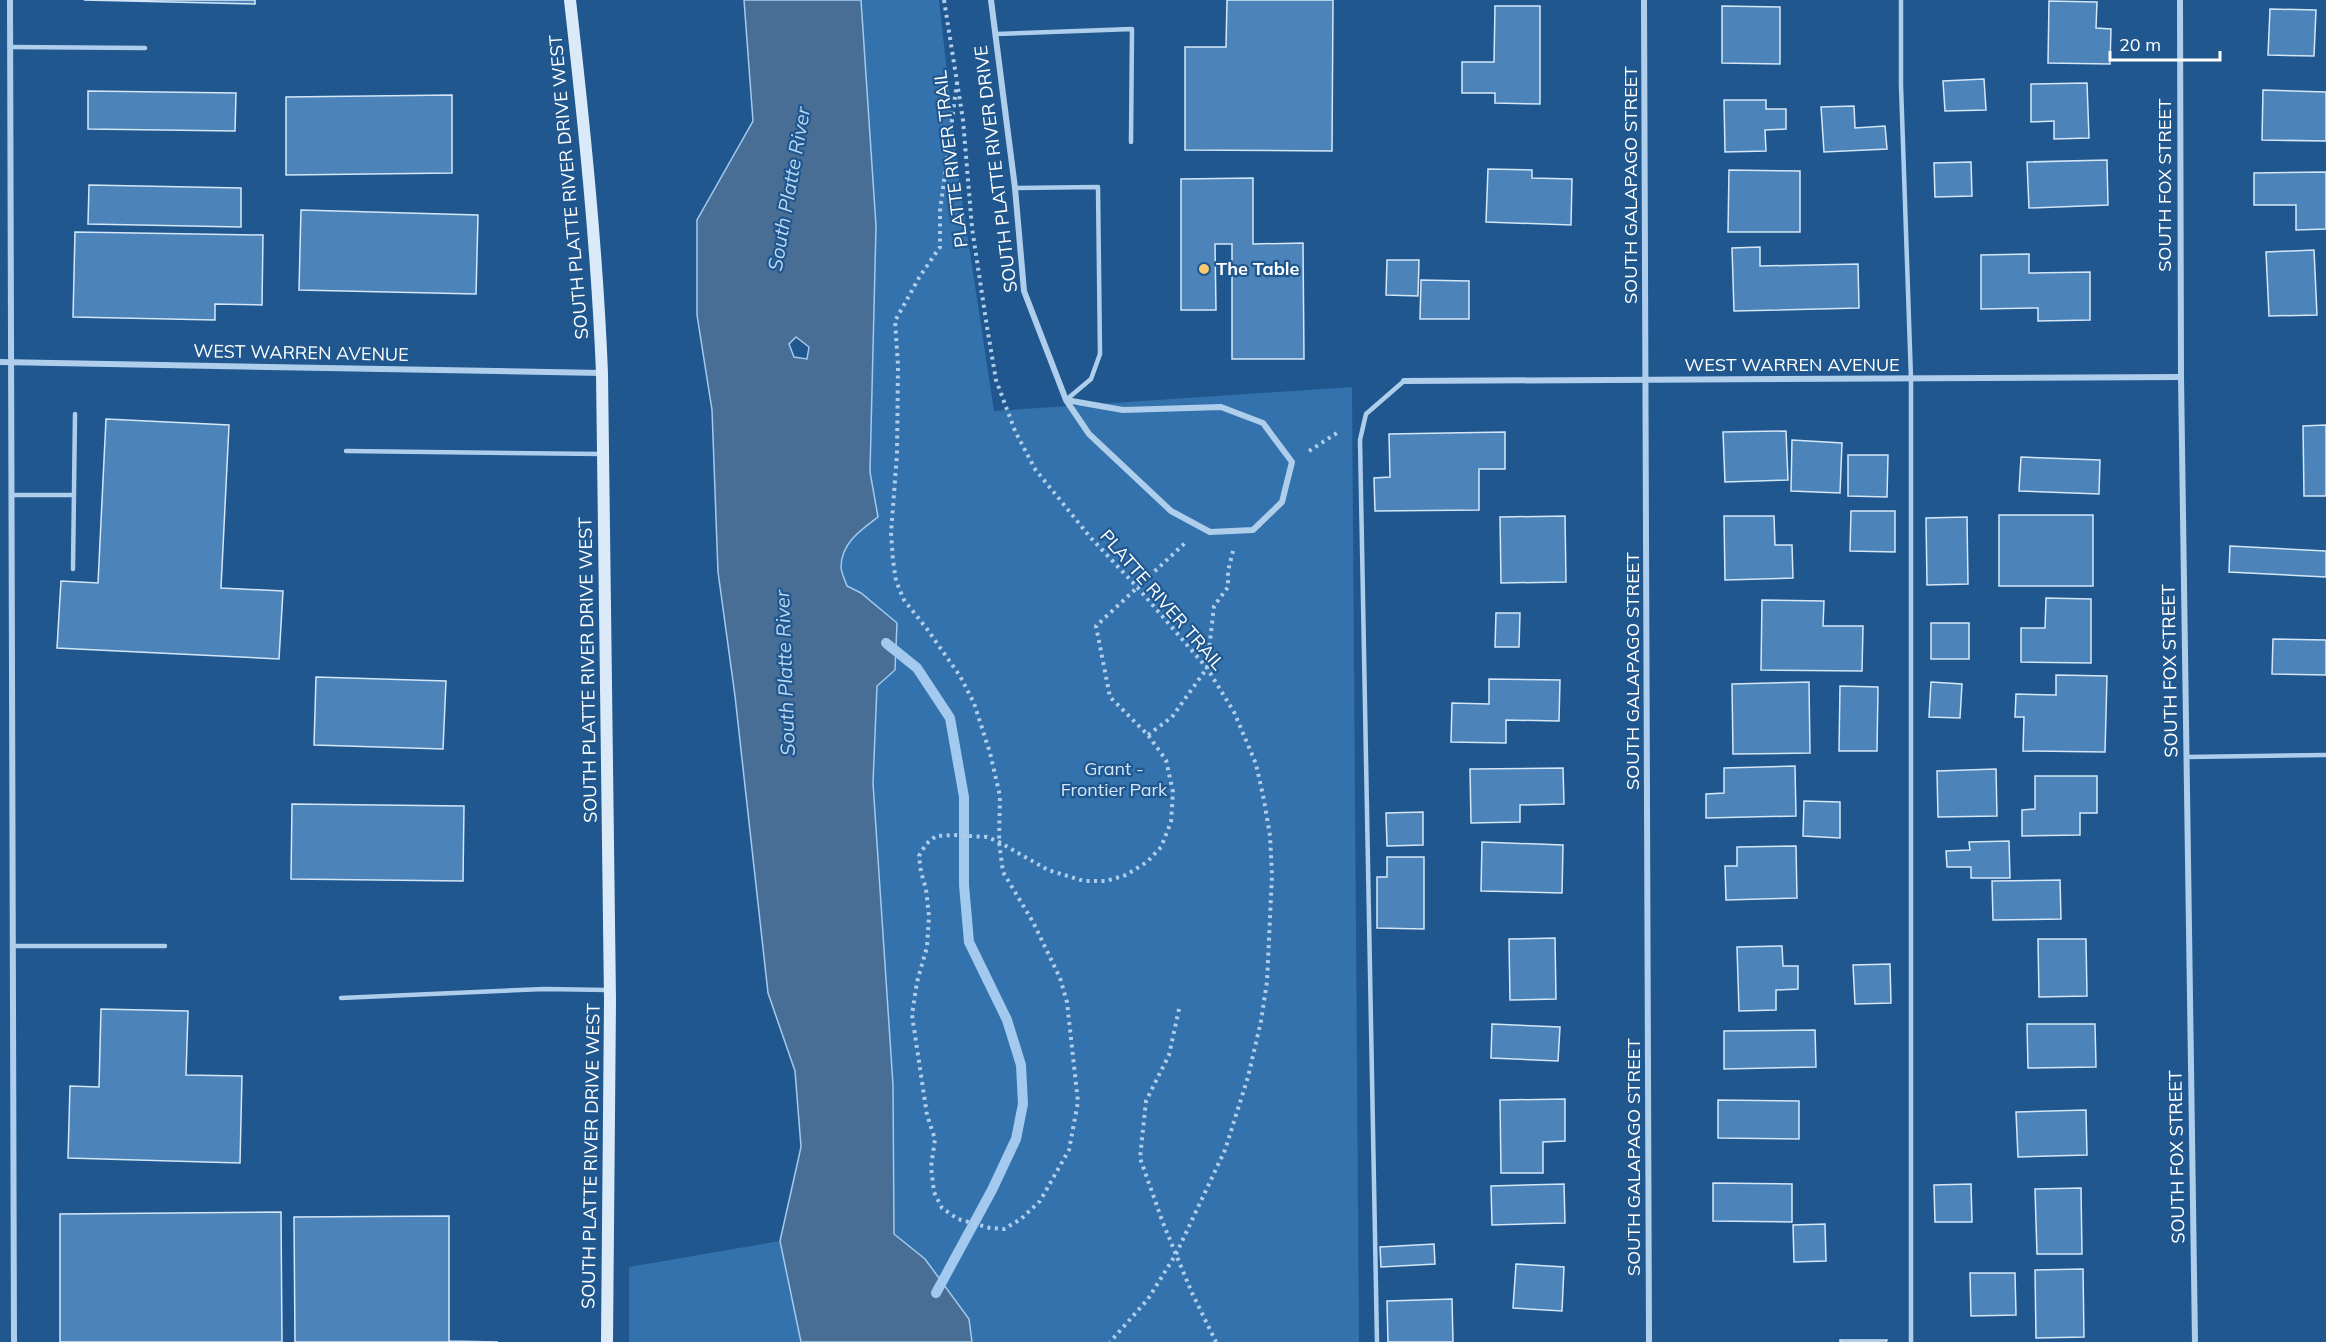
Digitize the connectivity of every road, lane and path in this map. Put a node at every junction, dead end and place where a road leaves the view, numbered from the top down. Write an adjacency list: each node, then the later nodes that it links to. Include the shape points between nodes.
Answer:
1 (10, 0): 9 (street)
2 (570, 0): 16 (street, SOUTH PLATTE RIVER DRIVE WEST, via 598,272)
3 (944, 0): 11 (path, PLATTE RIVER TRAIL)
4 (991, 0): 8 (street, SOUTH PLATTE RIVER DRIVE)
5 (1644, 0): 20 (street, SOUTH GALAPAGO STREET)
6 (1901, 0): 18 (lane)
7 (2180, 0): 17 (street, SOUTH FOX STREET)
8 (996, 34): 12 (lane, via 1132,29); 13 (street, SOUTH PLATTE RIVER DRIVE)
9 (10, 47): 10 (lane); 15 (street)
10 (145, 48)
11 (957, 82): 32 (path, PLATTE RIVER TRAIL, via 972,228 996,380 1035,470); 37 (path, via 940,211 940,247 895,321 897,443 891,533 896,581 904,600 974,703 1000,796)
12 (1131, 142)
13 (1015, 188): 21 (street, SOUTH PLATTE RIVER DRIVE, via 1024,291); 21 (lane, via 1098,187 1100,354 1091,380)
14 (0, 362): 15 (street, WEST WARREN AVENUE)
15 (12, 362): 16 (street, WEST WARREN AVENUE); 27 (street)
16 (602, 373): 25 (street, SOUTH PLATTE RIVER DRIVE WEST)
17 (2181, 377): 18 (street, WEST WARREN AVENUE); 36 (street, SOUTH FOX STREET)
18 (1911, 379): 20 (street, WEST WARREN AVENUE); 50 (lane)
19 (1404, 381): 20 (street, WEST WARREN AVENUE); 23 (lane)
20 (1647, 381): 49 (street, SOUTH GALAPAGO STREET)
21 (1066, 400): 26 (street, via 1123,410 1221,407 1263,423); 29 (street, SOUTH PLATTE RIVER DRIVE, via 1089,434 1171,512)
22 (75, 414): 28 (lane)
23 (1366, 414): 26 (path); 48 (lane, via 1360,440)
24 (346, 451): 25 (lane)
25 (603, 454): 40 (street, SOUTH PLATTE RIVER DRIVE WEST)
26 (1292, 462): 30 (street, SOUTH PLATTE RIVER DRIVE, via 1282,502 1253,530)
27 (13, 495): 28 (lane); 38 (street)
28 (74, 495): 31 (lane)
29 (1201, 528): 30 (street, SOUTH PLATTE RIVER DRIVE); 32 (path)
30 (1237, 532): 33 (path, via 1228,587 1214,606)
31 (73, 569)
32 (1137, 588): 33 (path, PLATTE RIVER TRAIL); 34 (path, via 1096,626 1110,697)
33 (1207, 668): 34 (path, via 1172,717); 43 (path, PLATTE RIVER TRAIL, via 1234,712 1256,764 1270,836 1269,947 1261,1021 1226,1150)
34 (1148, 735): 37 (path, via 1166,760 1173,792 1171,822 1161,847 1147,862 1126,875 1106,881 1084,881 1048,870)
35 (2326, 755): 36 (lane)
36 (2187, 757): 51 (street, SOUTH FOX STREET)
37 (999, 842): 37 (path, via 1003,872 1060,978 1067,1002 1078,1102 1069,1150 1040,1202 1004,1229 958,1218 942,1208 934,1192 931,1167 935,1139 927,1115 912,1015 927,946 929,916 919,856 936,836 987,837)
38 (14, 946): 39 (lane); 44 (street)
39 (165, 946)
40 (610, 990): 41 (lane, via 544,988); 45 (street, SOUTH PLATTE RIVER DRIVE WEST)
41 (341, 998)
42 (1179, 1009): 43 (path, via 1169,1055 1146,1101 1140,1158)
43 (1176, 1254): 46 (path, PLATTE RIVER TRAIL, via 1148,1299); 47 (path)
44 (14, 1342)
45 (607, 1342)
46 (1110, 1342)
47 (1216, 1342)
48 (1377, 1342)
49 (1649, 1342)
50 (1911, 1342)
51 (2195, 1342)

